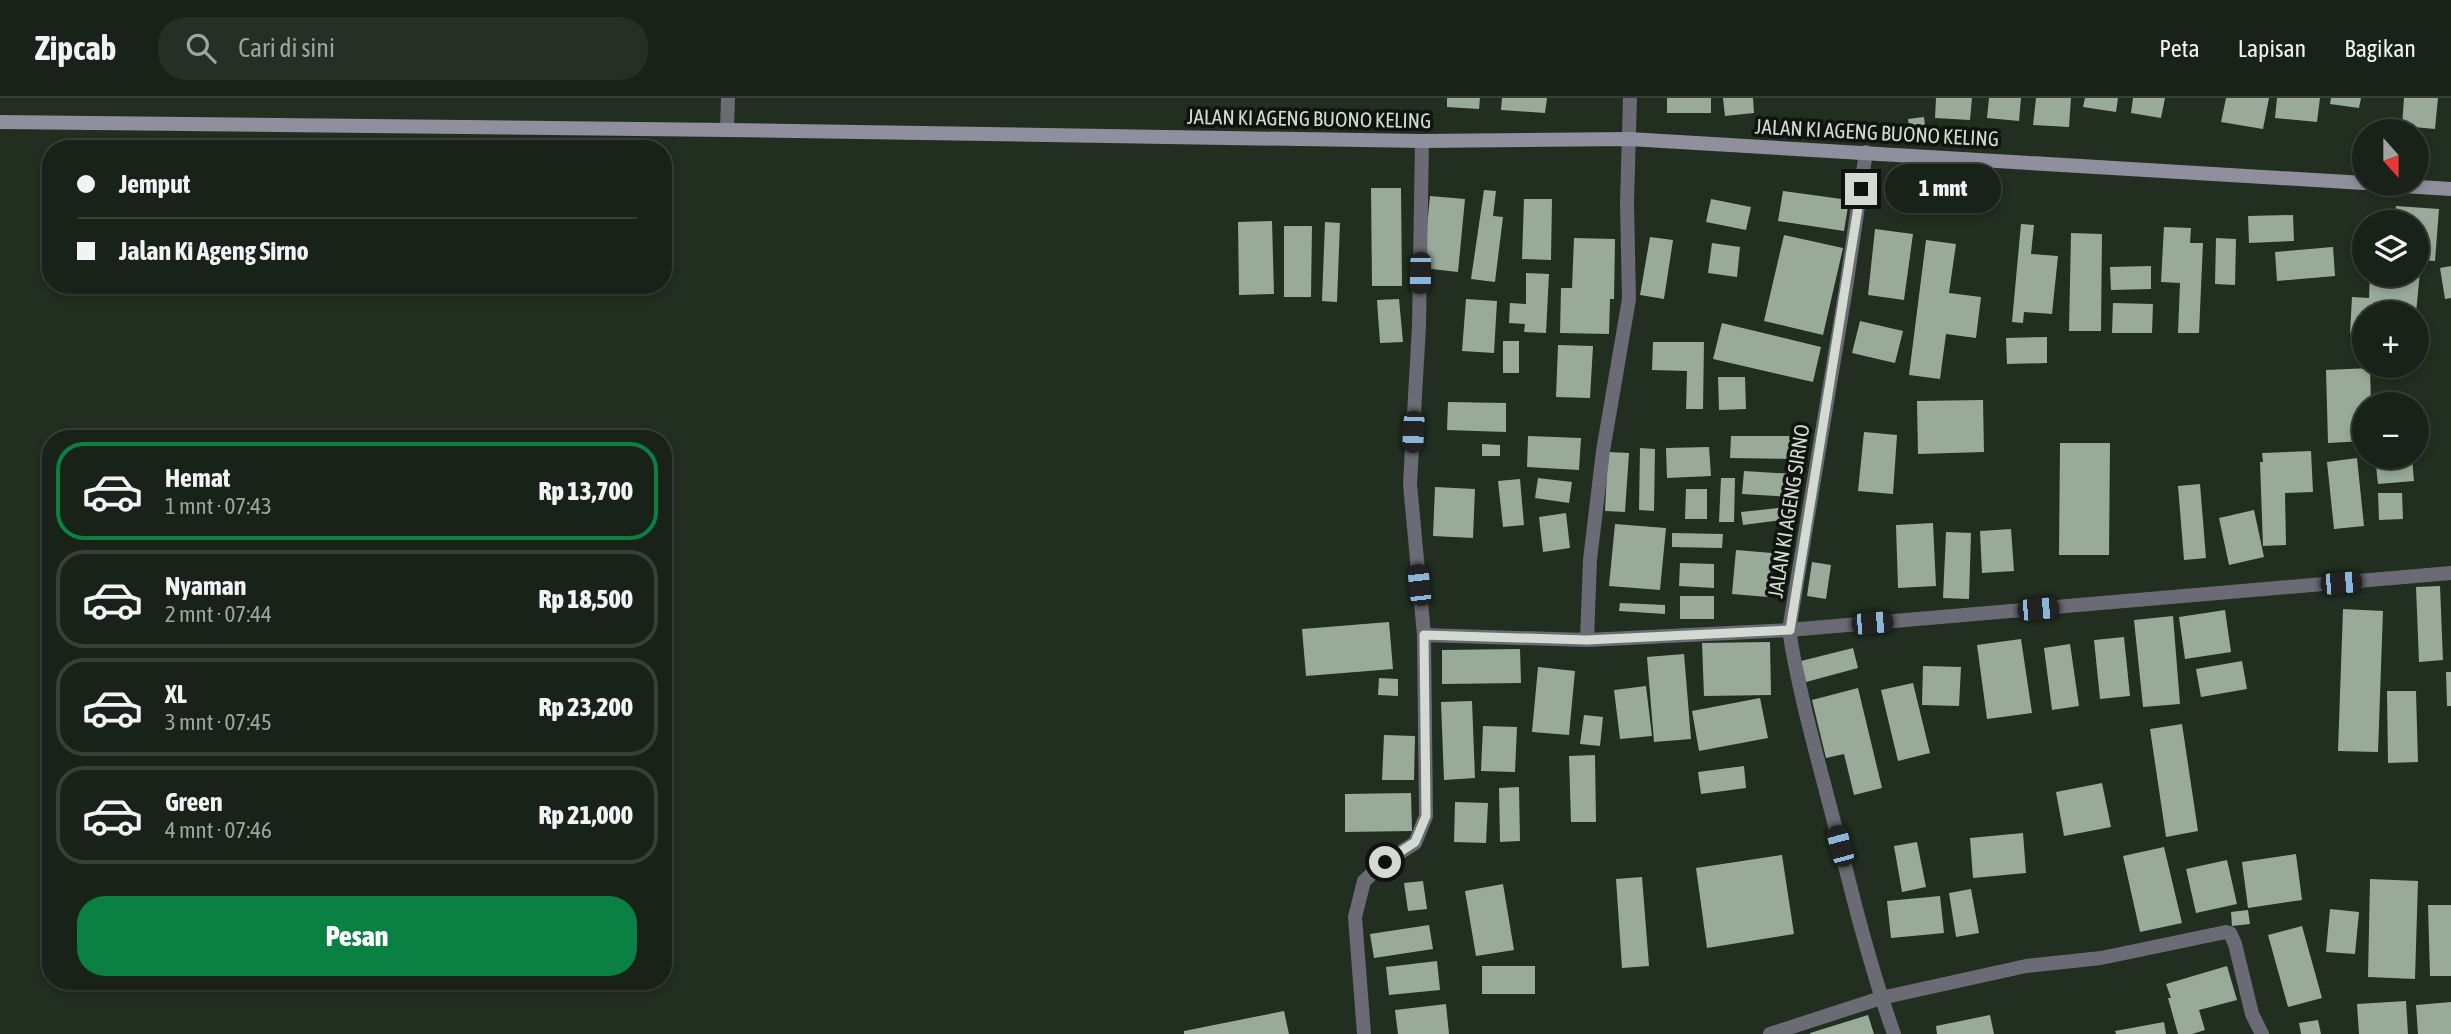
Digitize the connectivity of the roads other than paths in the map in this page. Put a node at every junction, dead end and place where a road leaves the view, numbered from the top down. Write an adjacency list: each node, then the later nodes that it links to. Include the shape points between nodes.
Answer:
1 (728, 98): 4 (street)
2 (1630, 98): 5 (street)
3 (0, 122): 4 (main road, JALAN KI AGENG BUONO KELING)
4 (727, 130): 6 (main road, JALAN KI AGENG BUONO KELING)
5 (1629, 139): 6 (main road, JALAN KI AGENG BUONO KELING); 7 (main road, JALAN KI AGENG BUONO KELING); 14 (street, via 1629,299 1603,451 1590,560)
6 (1422, 141): 13 (street, via 1410,484)
7 (1866, 152): 8 (main road, JALAN KI AGENG BUONO KELING); 12 (street, JALAN KI AGENG SIRNO)
8 (2352, 182)
9 (2429, 188): 10 (main road)
10 (2451, 189)
11 (2451, 573): 12 (street)
12 (1790, 630): 14 (street); 15 (street, JALAN KI AGENG SIRNO, via 1796,676)
13 (1424, 635): 14 (street); 16 (street, via 1426,816 1415,842 1364,881 1355,917)
14 (1587, 640)
15 (1881, 999): 17 (street); 18 (street, JALAN KI AGENG SIRNO); 19 (street, via 2026,966 2101,958 2226,932 2235,944 2252,1014)
16 (1364, 1034)
17 (1770, 1034)
18 (1894, 1034)
19 (2262, 1034)

